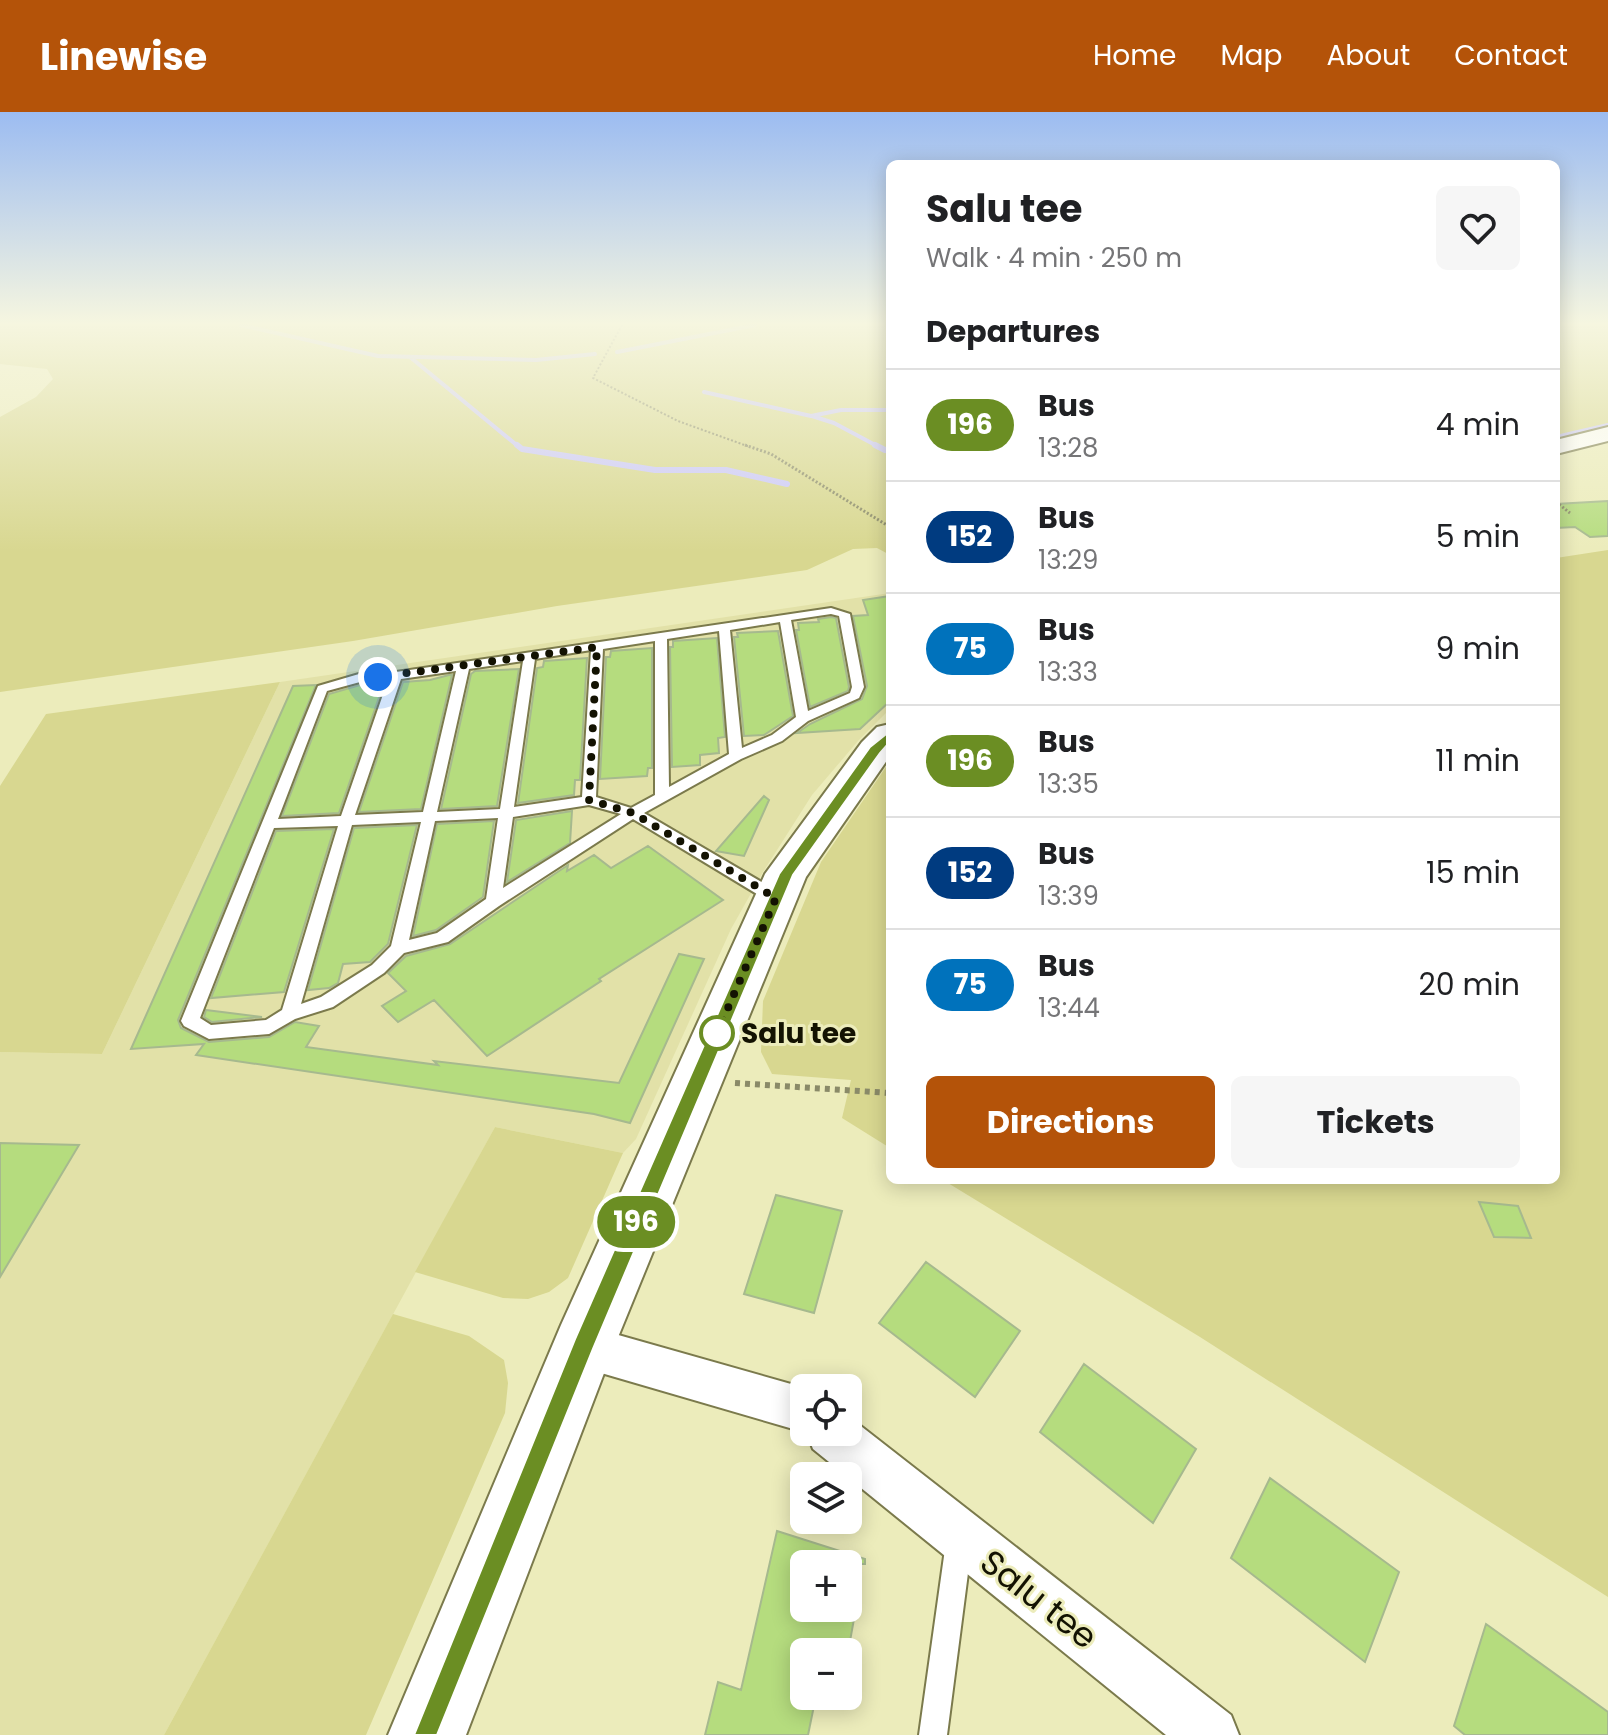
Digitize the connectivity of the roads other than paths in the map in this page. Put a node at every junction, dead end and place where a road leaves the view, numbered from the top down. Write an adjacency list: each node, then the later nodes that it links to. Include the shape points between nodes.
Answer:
1 (1608, 434): 2 (street)
2 (1560, 446)
3 (785, 619): 4 (lane); 10 (lane); 10 (lane, via 831,611 844,614 858,687 855,695)
4 (724, 628): 5 (lane); 12 (lane)
5 (661, 638): 6 (lane); 13 (lane)
6 (597, 647): 7 (lane); 14 (lane)
7 (529, 658): 8 (lane); 15 (lane)
8 (464, 664): 9 (lane); 17 (lane)
9 (396, 676): 18 (lane); 19 (lane, via 359,678 322,689)
10 (803, 718): 12 (lane, via 777,738)
11 (886, 739): 20 (street, via 786,874)
12 (736, 756): 13 (lane)
13 (662, 797): 16 (lane)
14 (589, 800): 15 (lane); 16 (lane)
15 (507, 813): 17 (lane); 21 (lane)
16 (633, 813): 20 (lane); 21 (lane)
17 (428, 815): 18 (lane); 22 (lane)
18 (347, 818): 19 (lane); 23 (lane)
19 (269, 824): 23 (lane, via 190,1021 209,1032 269,1027)
20 (776, 898): 24 (street)
21 (493, 902): 22 (lane, via 442,938)
22 (399, 948): 23 (lane, via 378,969 327,1002)
23 (289, 1014)
24 (583, 1347): 25 (street); 28 (street)
25 (790, 1407)
26 (847, 1446): 27 (street, Salu tee)
27 (959, 1537): 29 (lane); 30 (street, Salu tee)
28 (427, 1735)
29 (933, 1735)
30 (1211, 1735)

